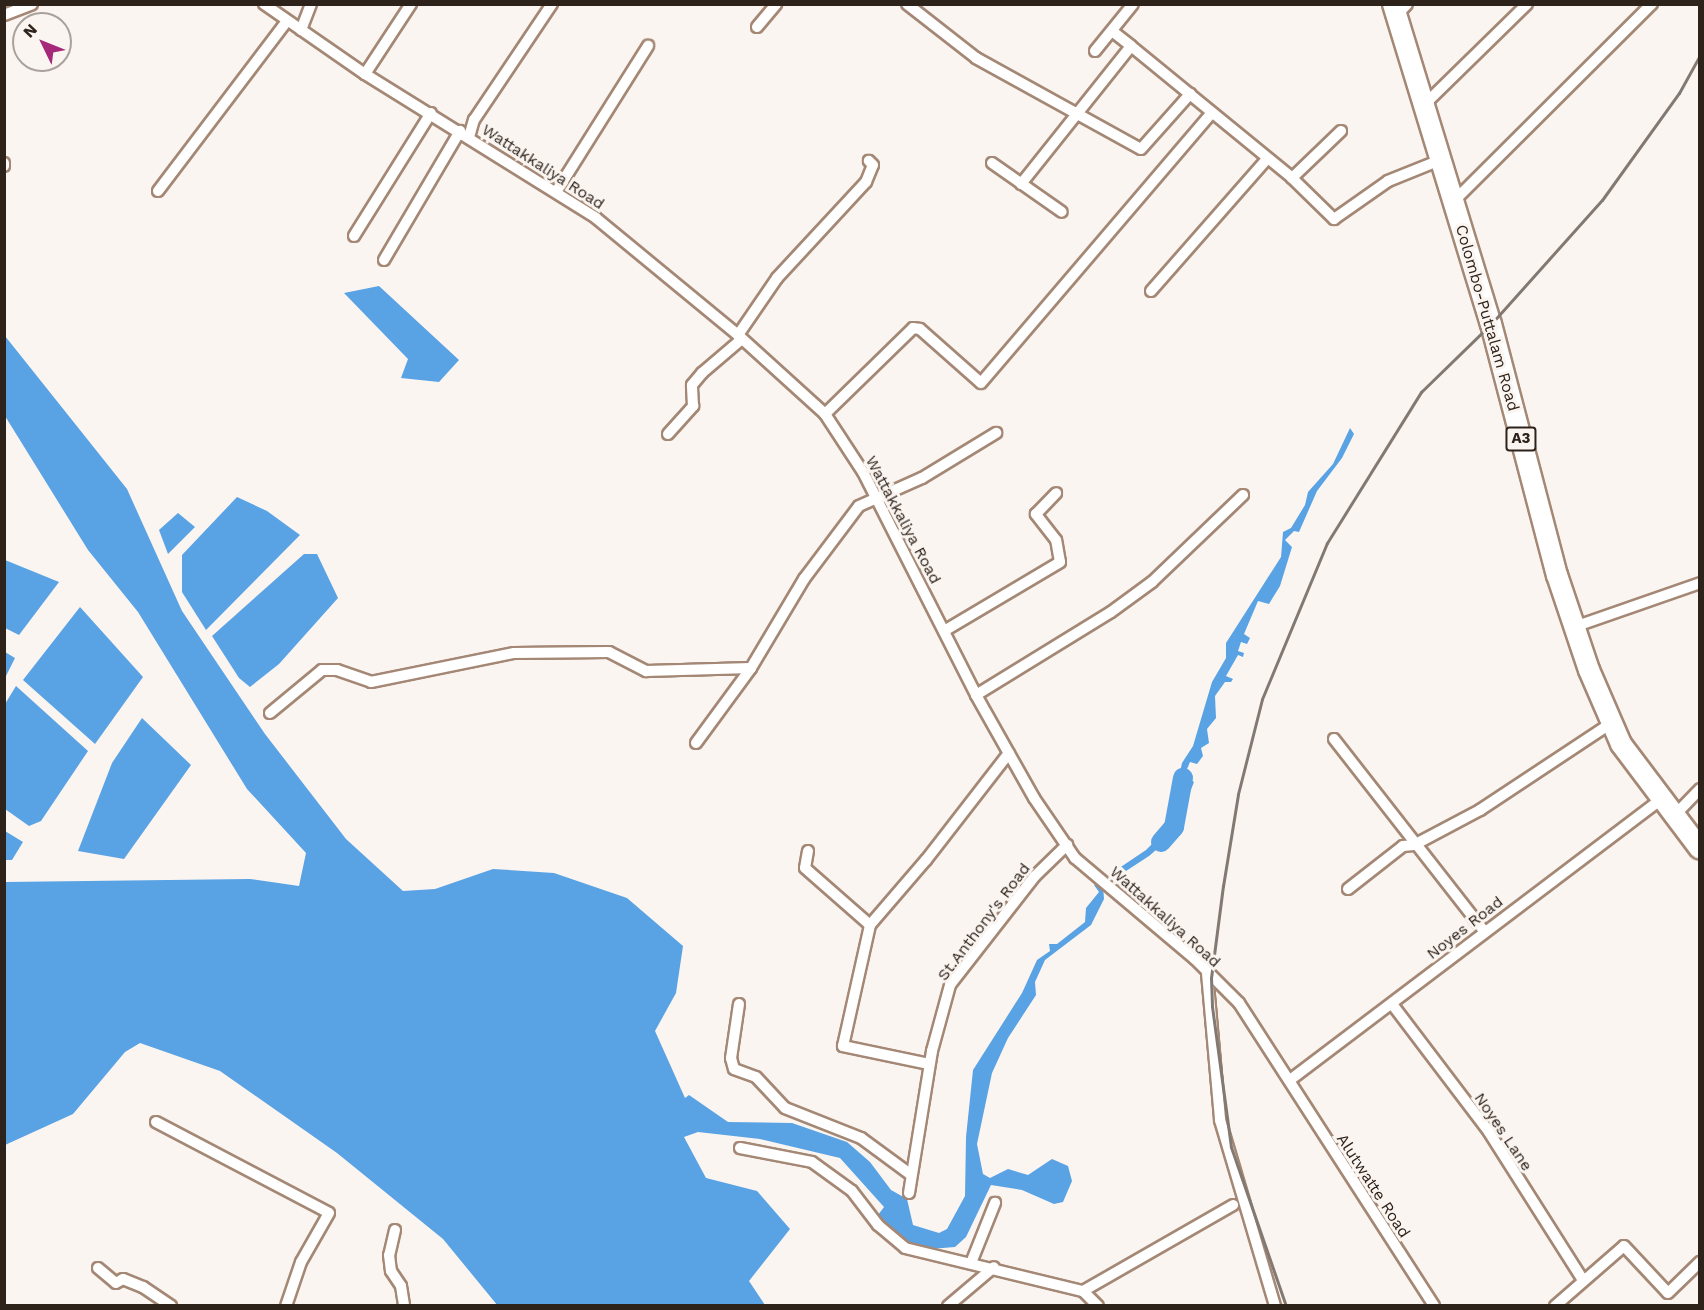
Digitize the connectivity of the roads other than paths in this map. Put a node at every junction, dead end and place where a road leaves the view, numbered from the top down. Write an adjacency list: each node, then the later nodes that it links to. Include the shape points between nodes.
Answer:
1 (32, 4): 12 (street)
2 (264, 4): 13 (street, Wattakkaliya Road)
3 (310, 4): 15 (street)
4 (411, 4): 20 (street)
5 (552, 4): 27 (street)
6 (776, 4): 14 (street)
7 (907, 4): 25 (street, via 976,57)
8 (1133, 4): 16 (street)
9 (1527, 4): 22 (street)
10 (1652, 4): 36 (street)
11 (1398, 8): 22 (highway, Colombo-Puttalam Road / A3)
12 (4, 15)
13 (287, 21): 15 (street, Wattakkaliya Road); 34 (street)
14 (757, 27)
15 (301, 30): 20 (street, Wattakkaliya Road)
16 (1112, 31): 18 (street); 19 (street)
17 (648, 46): 35 (street)
18 (1131, 46): 21 (street); 25 (street)
19 (1095, 51)
20 (365, 74): 23 (street, Wattakkaliya Road)
21 (1190, 94): 24 (street); 25 (street, via 1141,149)
22 (1424, 105): 29 (highway, Colombo-Puttalam Road / A3)
23 (431, 113): 27 (street, Wattakkaliya Road); 38 (street)
24 (1211, 114): 28 (street); 42 (street, via 981,383 920,329 913,328)
25 (1077, 115): 33 (street)
26 (1341, 130): 32 (street)
27 (465, 134): 35 (street, Wattakkaliya Road); 39 (street)
28 (1267, 159): 32 (street); 40 (street)
29 (1440, 160): 32 (street, via 1388,181 1334,219); 36 (highway, Colombo-Puttalam Road / A3)
30 (869, 161): 41 (street, via 873,165 866,183 777,278)
31 (992, 163): 33 (street)
32 (1292, 178)
33 (1021, 184): 37 (street)
34 (158, 191)
35 (556, 192): 41 (street, Wattakkaliya Road, via 596,218)
36 (1453, 202): 49 (highway, Colombo-Puttalam Road / A3)
37 (1062, 212)
38 (354, 236)
39 (384, 260)
40 (1151, 291)
41 (740, 337): 42 (street, Wattakkaliya Road); 43 (street, via 702,373 693,386 693,405)
42 (825, 414): 47 (street, Wattakkaliya Road, via 864,472)
43 (668, 434)
44 (996, 434): 47 (street)
45 (1056, 493): 50 (street, via 1036,514 1056,540 1060,562)
46 (1243, 495): 52 (street, via 1152,582)
47 (876, 500): 50 (street, Wattakkaliya Road); 51 (street, via 859,506 804,579)
48 (1700, 583): 49 (street)
49 (1574, 627): 54 (highway, Colombo-Puttalam Road / A3)
50 (944, 631): 52 (street, Wattakkaliya Road)
51 (751, 668): 53 (street, via 646,671 609,652 514,653 371,682 336,670 322,670); 56 (street)
52 (976, 695): 57 (street, Wattakkaliya Road)
53 (270, 713)
54 (1610, 724): 59 (highway, Colombo-Puttalam Road / A3); 62 (street, via 1536,776)
55 (1334, 739): 62 (street)
56 (696, 743)
57 (1009, 753): 61 (street, Wattakkaliya Road); 66 (street)
58 (1700, 789): 60 (street)
59 (1660, 800): 60 (highway, Colombo-Puttalam Road / A3); 67 (street, Noyes Road)
60 (1673, 817): 63 (highway, Colombo-Puttalam Road / A3)
61 (1067, 845): 68 (street, Wattakkaliya Road, via 1091,871); 71 (street, St.Anthony's Road, via 1035,876 950,985)
62 (1414, 845): 65 (street, via 1402,846); 67 (street)
63 (1700, 849)
64 (808, 851): 66 (street, via 806,868)
65 (1348, 889)
66 (870, 926): 71 (street, via 843,1046)
67 (1484, 931): 70 (street, Noyes Road)
68 (1207, 972): 72 (street, Wattakkaliya Road, via 1239,1003); 91 (street, via 1220,1120)
69 (739, 1004): 75 (street, via 731,1058 734,1068 756,1077 785,1108 861,1138)
70 (1392, 1004): 72 (street, Noyes Road); 84 (street, Noyes Lane, via 1489,1132)
71 (929, 1064): 75 (street, St.Anthony's Road)
72 (1290, 1080): 92 (street, Alutwatte Road)
73 (156, 1122): 88 (street, via 328,1213 301,1262)
74 (740, 1148): 80 (street, via 812,1162 852,1191 878,1225 905,1248)
75 (910, 1170): 76 (street, St.Anthony's Road)
76 (909, 1193)
77 (995, 1203): 80 (street)
78 (1233, 1205): 85 (street)
79 (395, 1230): 89 (street, via 389,1255)
80 (971, 1263): 81 (street)
81 (994, 1267): 85 (street); 90 (street)
82 (98, 1268): 87 (street, via 116,1283 123,1279 143,1287)
83 (1697, 1269): 84 (street, via 1668,1293 1624,1246)
84 (1583, 1280): 93 (street)
85 (1083, 1291): 86 (street)
86 (1093, 1304)
87 (171, 1305)
88 (286, 1305)
89 (404, 1305)
90 (948, 1305)
91 (1275, 1305)
92 (1434, 1305)
93 (1555, 1305)

